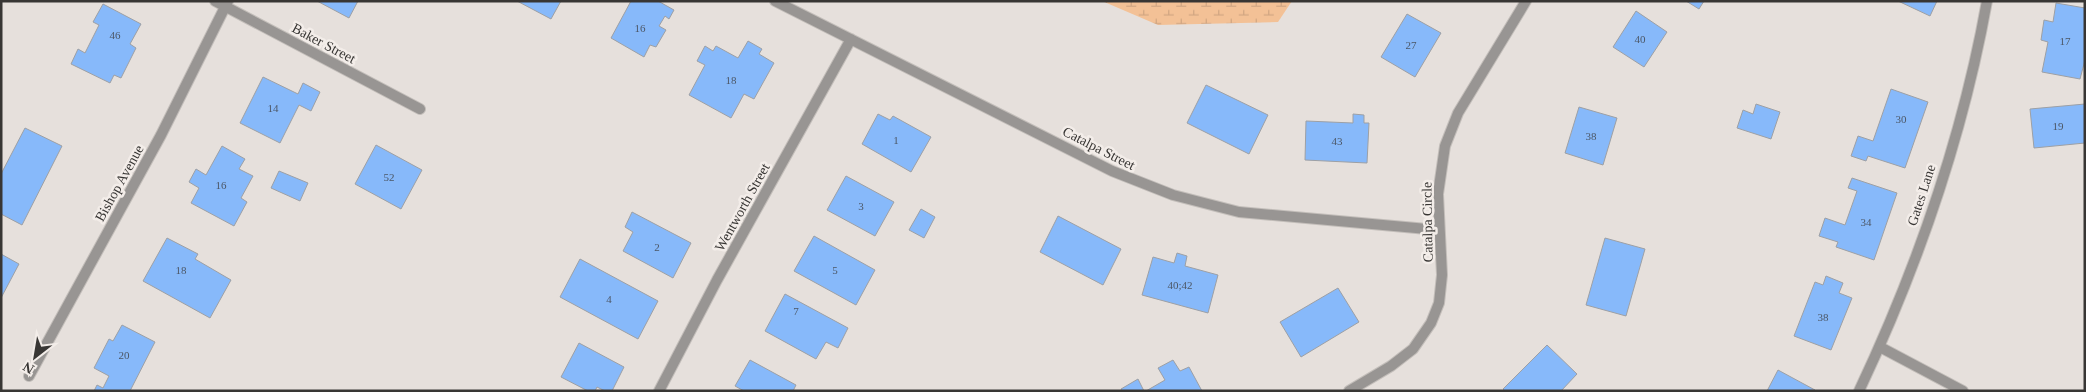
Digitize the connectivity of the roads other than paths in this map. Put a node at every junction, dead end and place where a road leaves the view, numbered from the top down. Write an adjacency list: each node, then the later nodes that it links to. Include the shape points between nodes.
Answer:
1 (215, 1): 5 (street, Baker Street)
2 (775, 1): 6 (street, Catalpa Street)
3 (1526, 1): 8 (street, Catalpa Circle, via 1478,78 1450,132 1439,176)
4 (1986, 1): 9 (street, Gates Lane, via 1977,55 1960,121 1928,222)
5 (227, 4): 7 (street, Baker Street); 10 (street, Bishop Avenue, via 161,135)
6 (852, 39): 8 (street, Catalpa Street, via 1112,171 1173,195 1238,212); 11 (street, Wentworth Street, via 717,280)
7 (420, 109)
8 (1438, 230): 12 (street, Catalpa Circle, via 1442,275 1439,303 1432,323 1413,349)
9 (1880, 347): 13 (street, Gates Lane); 14 (street)
10 (29, 376)
11 (659, 391)
12 (1349, 391)
13 (1859, 391)
14 (1963, 391)

